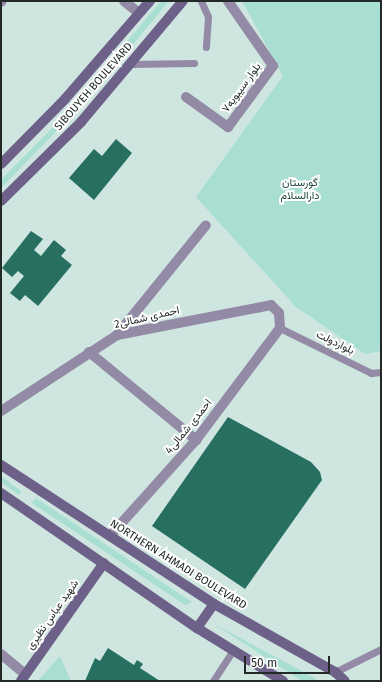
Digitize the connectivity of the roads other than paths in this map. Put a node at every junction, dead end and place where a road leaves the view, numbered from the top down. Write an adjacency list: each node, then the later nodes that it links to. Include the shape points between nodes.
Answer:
1 (124, 1): 6 (street)
2 (150, 1): 6 (main road, SIBOUYEH BOULEVARD)
3 (183, 1): 9 (main road, SIBOUYEH BOULEVARD)
4 (201, 1): 7 (lane, via 208,17)
5 (228, 1): 10 (street, بلوار سیبویه۷, via 273,66 228,127)
6 (139, 14): 11 (main road, SIBOUYEH BOULEVARD, via 65,100)
7 (206, 47)
8 (194, 63): 9 (lane)
9 (130, 64): 12 (main road, SIBOUYEH BOULEVARD, via 81,122)
10 (186, 97)
11 (1, 164)
12 (1, 201)
13 (206, 225): 15 (street)
14 (280, 328): 15 (street, 2احمدی شمالی, via 279,313 271,305); 17 (lane, بلواردولت, via 371,373); 19 (street, 4احمدی شمالی)
15 (117, 335): 16 (street, 2احمدی شمالی)
16 (89, 352): 18 (street, 2احمدی شمالی); 19 (street)
17 (381, 372)
18 (1, 411)
19 (196, 440): 22 (street, 4احمدی شمالی)
20 (1, 465): 22 (main road, NORTHERN AHMADI BOULEVARD)
21 (1, 493): 23 (main road)
22 (110, 536): 24 (main road, NORTHERN AHMADI BOULEVARD)
23 (104, 563): 25 (main road); 30 (main road, شهید عباس نظیری)
24 (214, 604): 25 (main road); 29 (main road, NORTHERN AHMADI BOULEVARD)
25 (197, 628): 26 (main road)
26 (233, 650): 31 (lane); 32 (main road)
27 (380, 652): 29 (lane)
28 (1, 654): 30 (street)
29 (335, 672): 33 (main road, NORTHERN AHMADI BOULEVARD)
30 (23, 678)
31 (213, 681)
32 (283, 681)
33 (345, 681)

